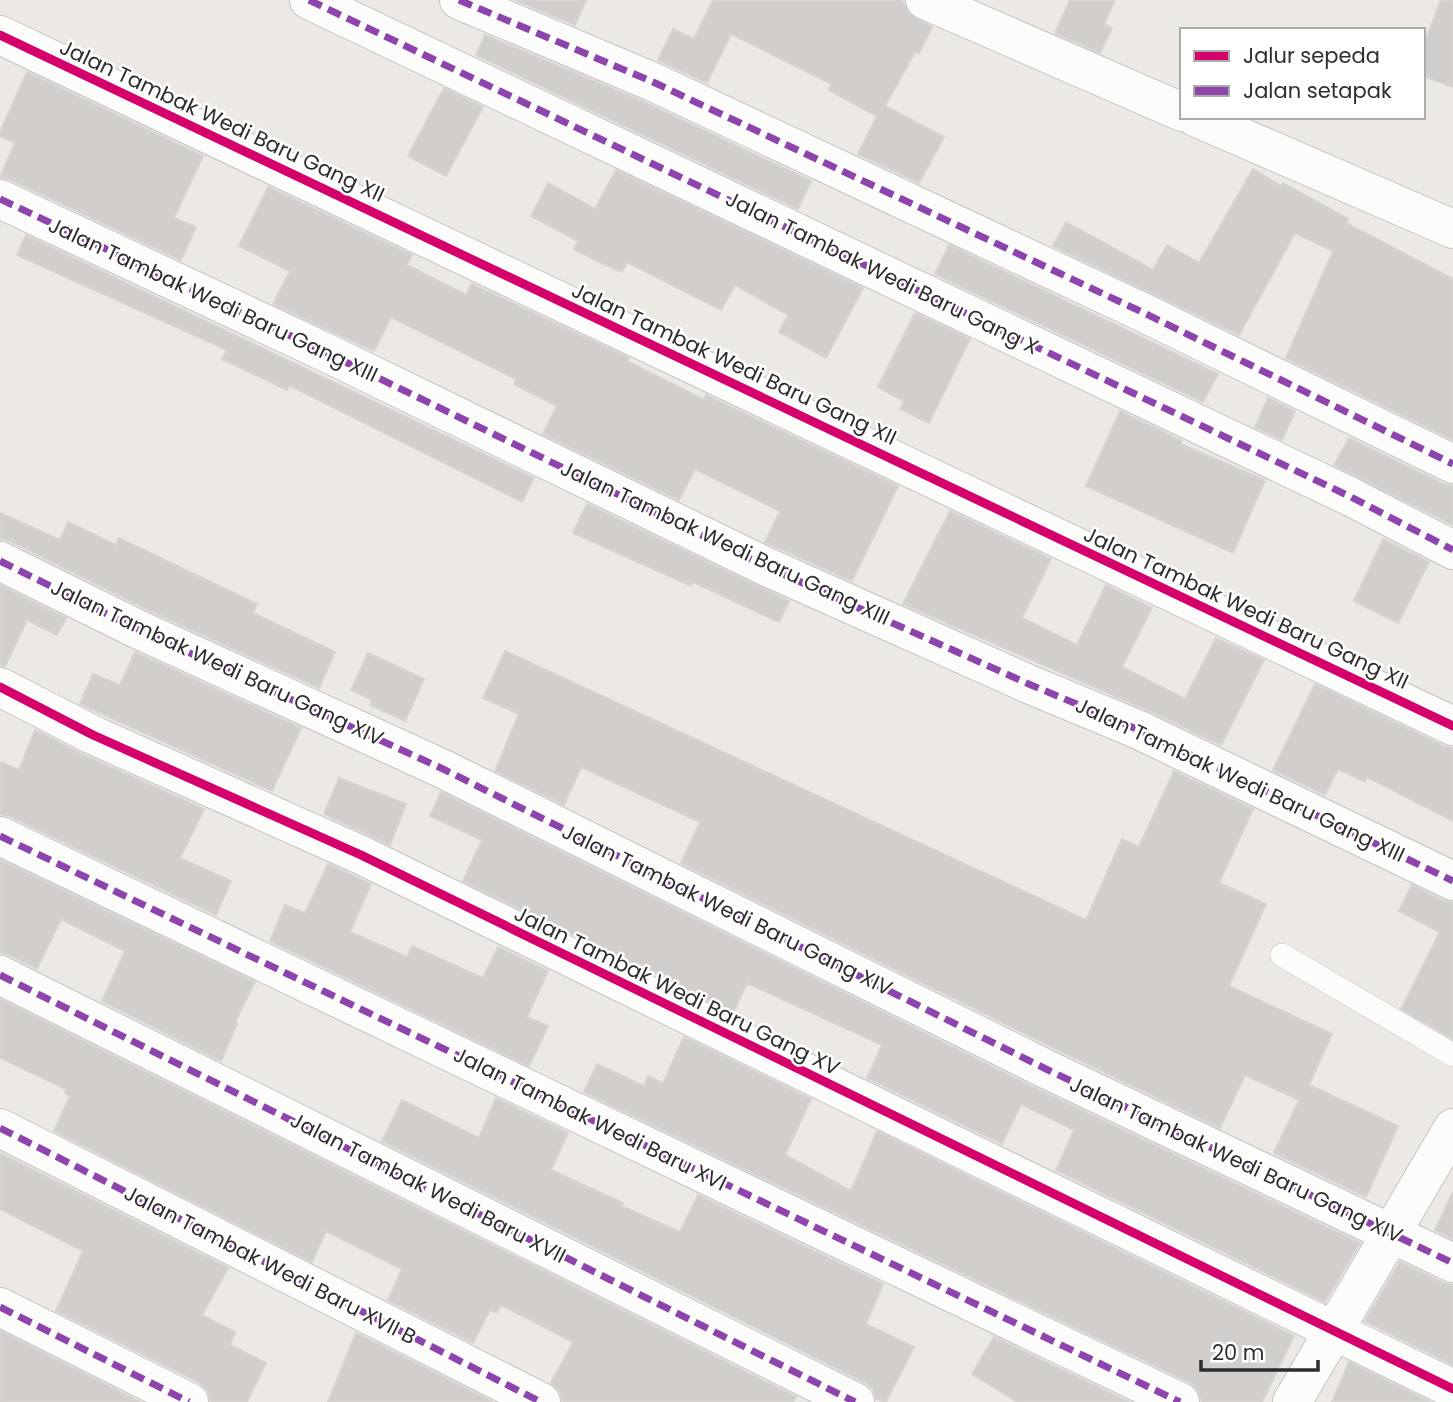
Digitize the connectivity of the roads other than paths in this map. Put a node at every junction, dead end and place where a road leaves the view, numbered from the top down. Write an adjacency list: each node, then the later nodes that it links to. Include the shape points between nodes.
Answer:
1 (309, 0): 10 (street, Jalan Tambak Wedi Baru Gang X, via 1351,497)
2 (459, 0): 9 (street, via 653,82)
3 (925, 0): 5 (street)
4 (0, 35): 13 (street, Jalan Tambak Wedi Baru Gang XII)
5 (1180, 110)
6 (1200, 119): 8 (street)
7 (0, 199): 15 (street, Jalan Tambak Wedi Baru Gang XIII, via 767,567 1139,730)
8 (1453, 229)
9 (1453, 464)
10 (1453, 550)
11 (0, 561): 21 (street, Jalan Tambak Wedi Baru Gang XIV, via 441,768 1046,1069)
12 (0, 687): 24 (street, Jalan Tambak Wedi Baru Gang XV, via 93,735 361,855)
13 (1453, 726)
14 (0, 836): 29 (street, Jalan Tambak Wedi Baru XVI)
15 (1453, 881)
16 (1282, 955): 18 (lane)
17 (0, 975): 28 (street, Jalan Tambak Wedi Baru XVII)
18 (1453, 1055)
19 (0, 1128): 27 (street, Jalan Tambak Wedi Baru XVII B)
20 (1453, 1128): 21 (street)
21 (1391, 1234): 22 (street, Jalan Tambak Wedi Baru Gang XIV); 24 (street)
22 (1453, 1263)
23 (0, 1307): 26 (street)
24 (1336, 1331): 25 (street, Jalan Tambak Wedi Baru Gang XV); 30 (street)
25 (1453, 1389)
26 (168, 1397)
27 (541, 1402)
28 (855, 1402)
29 (1180, 1402)
30 (1292, 1402)

